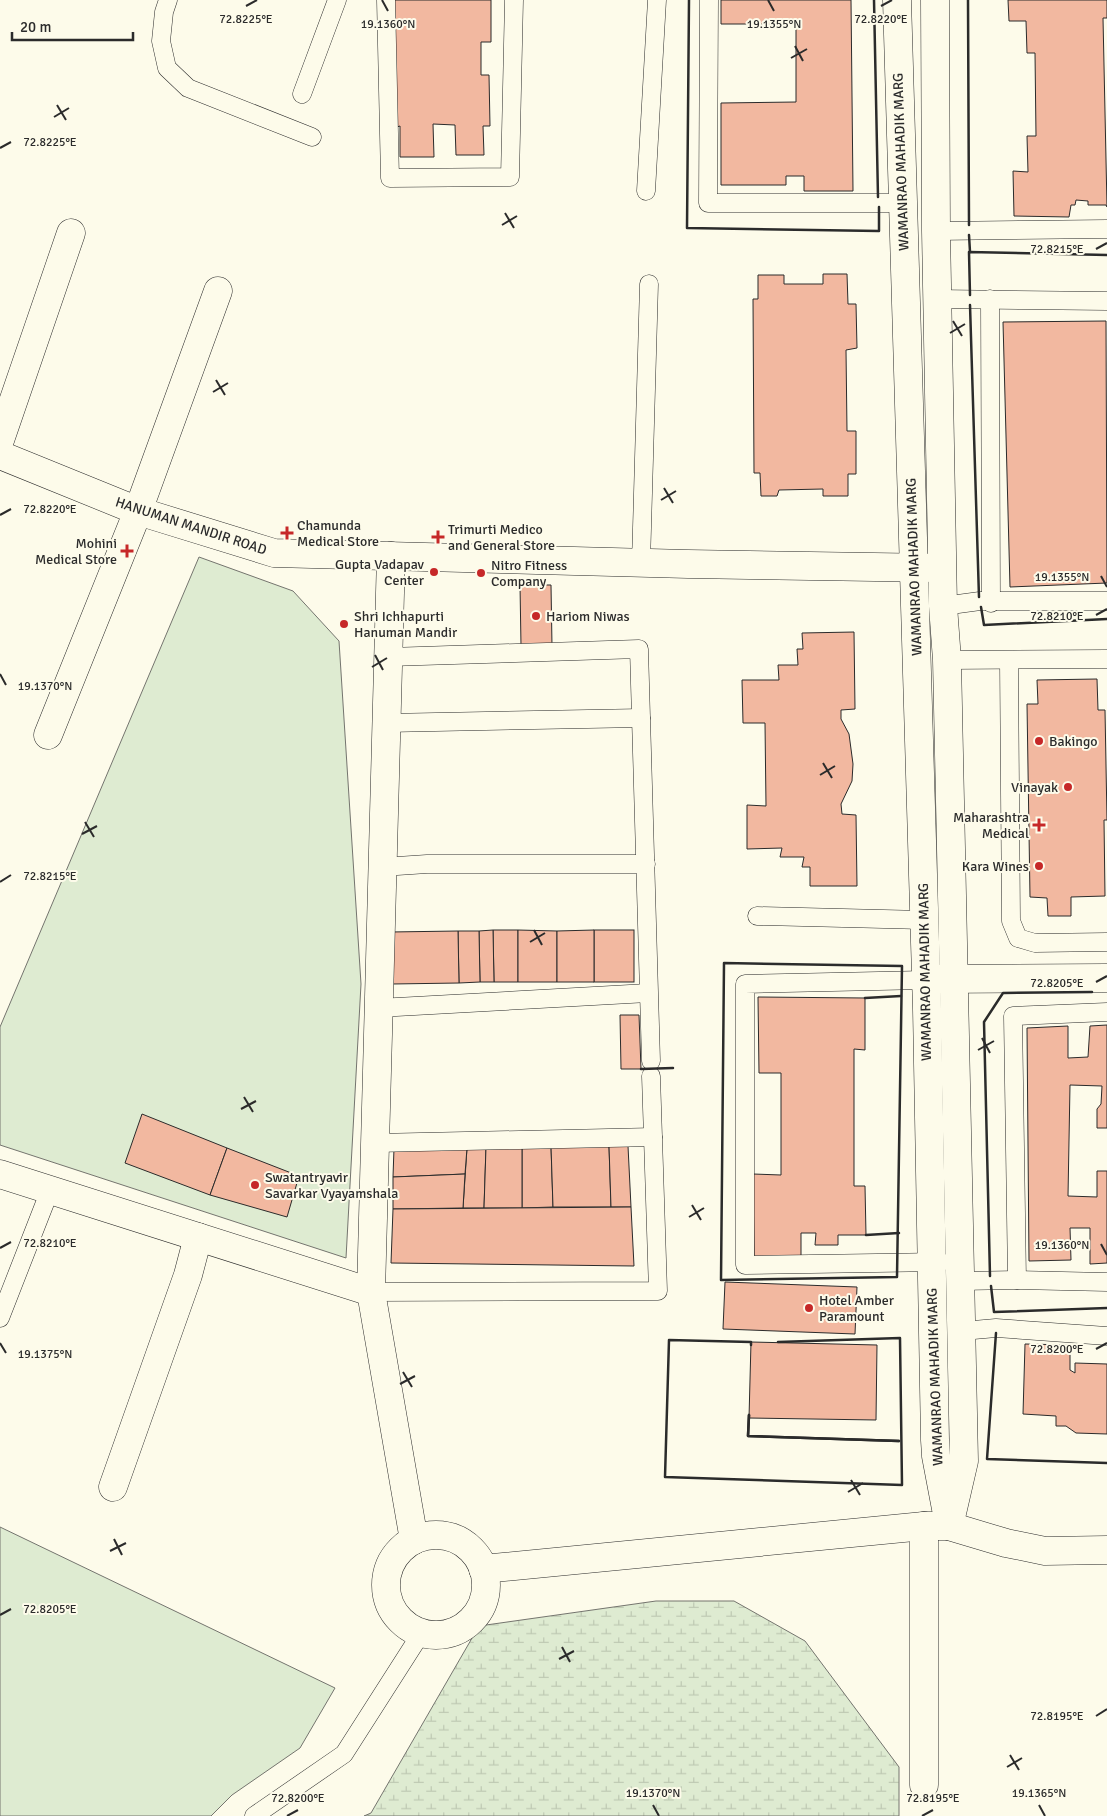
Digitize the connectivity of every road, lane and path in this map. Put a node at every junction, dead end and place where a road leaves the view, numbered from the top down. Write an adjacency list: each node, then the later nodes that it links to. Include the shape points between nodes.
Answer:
1 (168, 0): 10 (lane, via 160,41 167,68 188,88)
2 (337, 0): 9 (lane)
3 (386, 0): 4 (lane, via 390,178 510,177)
4 (514, 0)
5 (657, 0): 11 (lane)
6 (709, 0): 12 (lane, via 708,203)
7 (897, 0): 12 (street, WAMANRAO MAHADIK MARG)
8 (935, 0): 14 (street, WAMANRAO MAHADIK MARG)
9 (302, 94)
10 (312, 137)
11 (646, 190)
12 (902, 202): 26 (street, WAMANRAO MAHADIK MARG)
13 (1107, 229): 14 (lane)
14 (936, 232): 19 (street, WAMANRAO MAHADIK MARG)
15 (71, 233): 21 (street)
16 (649, 284): 25 (lane)
17 (218, 291): 23 (street)
18 (990, 298): 19 (lane); 20 (lane); 29 (lane)
19 (938, 299): 27 (street, WAMANRAO MAHADIK MARG)
20 (1107, 301)
21 (0, 440)
22 (0, 455): 23 (street, HANUMAN MANDIR ROAD)
23 (138, 512): 24 (street, HANUMAN MANDIR ROAD, via 274,553); 37 (street)
24 (392, 556): 25 (street, HANUMAN MANDIR ROAD); 31 (street)
25 (641, 563): 26 (street, HANUMAN MANDIR ROAD)
26 (914, 568): 27 (street, HANUMAN MANDIR ROAD); 41 (street, WAMANRAO MAHADIK MARG)
27 (944, 568): 30 (street, WAMANRAO MAHADIK MARG)
28 (1107, 601): 29 (lane)
29 (991, 603): 30 (lane)
30 (943, 606): 33 (street, WAMANRAO MAHADIK MARG)
31 (389, 657): 35 (lane, via 639,649); 36 (street)
32 (1107, 659): 34 (lane)
33 (947, 660): 34 (lane); 43 (street, WAMANRAO MAHADIK MARG)
34 (1009, 661): 42 (lane, via 1011,921 1018,938 1035,944)
35 (641, 718): 36 (lane); 38 (lane)
36 (386, 723): 39 (street)
37 (48, 734)
38 (646, 864): 39 (lane); 46 (lane)
39 (382, 867): 47 (street)
40 (757, 916): 41 (lane)
41 (924, 920): 45 (street, WAMANRAO MAHADIK MARG)
42 (1107, 942)
43 (954, 978): 44 (street); 45 (street); 55 (street, WAMANRAO MAHADIK MARG)
44 (1107, 978)
45 (925, 980): 54 (street, WAMANRAO MAHADIK MARG); 54 (lane, via 745,984 745,1265)
46 (648, 993): 47 (lane); 49 (lane)
47 (378, 1008): 50 (street)
48 (1107, 1012): 56 (lane, via 1013,1016)
49 (653, 1138): 50 (lane); 58 (lane, via 658,1291)
50 (375, 1143): 58 (street)
51 (0, 1174): 52 (street)
52 (50, 1190): 53 (street); 59 (lane)
53 (198, 1237): 58 (street); 62 (street, via 188,1276)
54 (931, 1262): 55 (lane); 63 (street, WAMANRAO MAHADIK MARG)
55 (959, 1272): 56 (lane); 60 (street, WAMANRAO MAHADIK MARG)
56 (1017, 1280): 57 (lane)
57 (1107, 1282)
58 (371, 1292): 64 (street)
59 (0, 1318)
60 (962, 1331): 61 (lane, via 996,1328); 63 (street, WAMANRAO MAHADIK MARG, via 964,1461)
61 (1107, 1336)
62 (113, 1487)
63 (936, 1526): 65 (street, via 1045,1551); 66 (street); 68 (street)
64 (414, 1540): 66 (street, via 435,1535 460,1541 470,1548); 67 (street, via 396,1555 389,1566 386,1589 398,1616)
65 (1107, 1550)
66 (483, 1569): 67 (street, via 486,1592 472,1619 447,1634)
67 (422, 1632): 69 (lane, via 344,1754)
68 (924, 1785)
69 (254, 1816)

